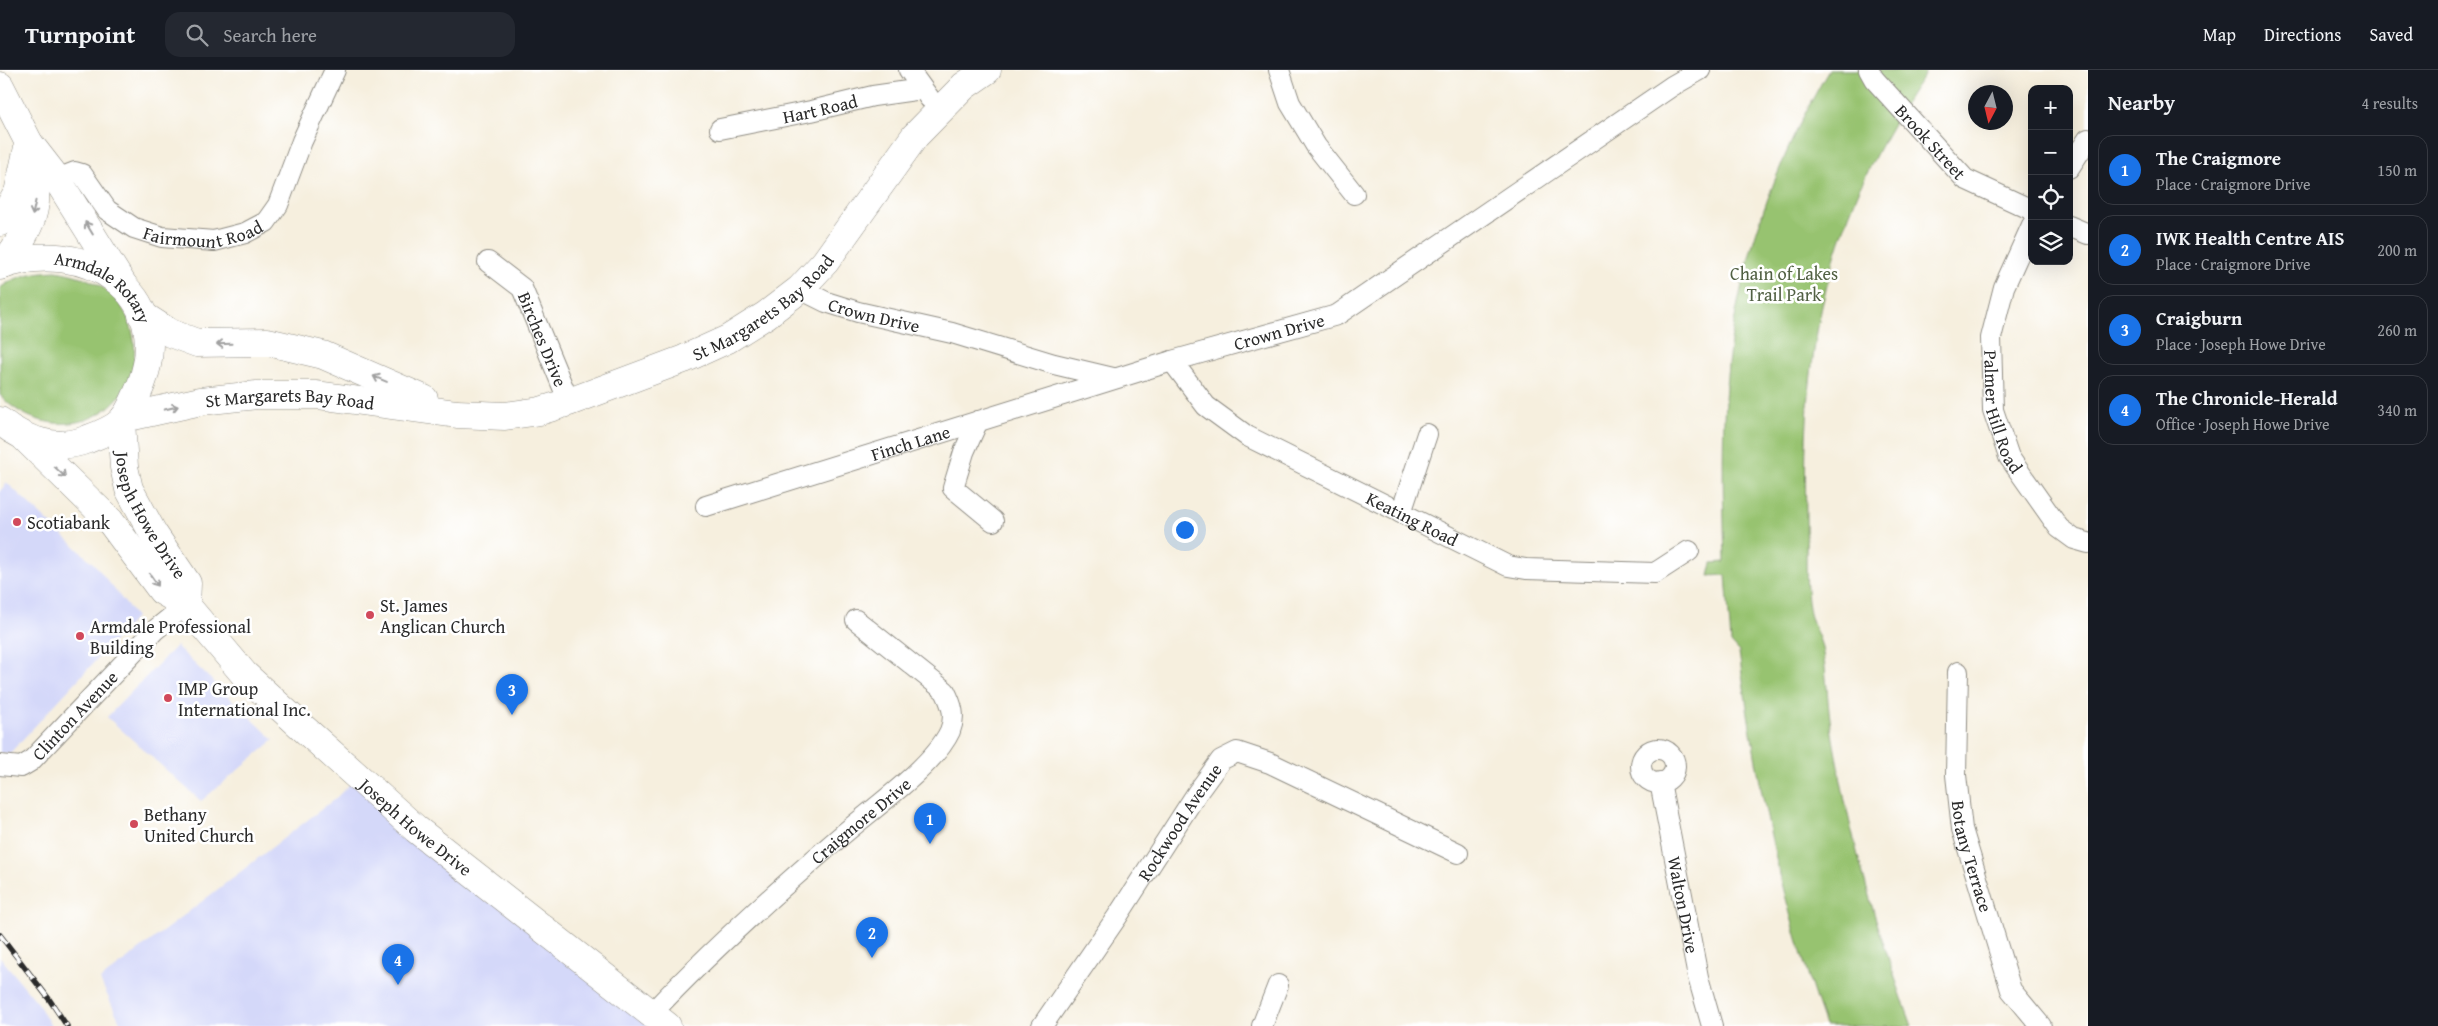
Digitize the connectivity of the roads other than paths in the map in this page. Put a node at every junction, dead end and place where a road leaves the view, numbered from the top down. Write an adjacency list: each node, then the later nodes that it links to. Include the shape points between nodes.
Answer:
1 (335, 70): 13 (street, Fairmount Road, via 302,141 278,205 266,222 245,233 214,240 162,237 134,228 107,210 82,174 75,172)
2 (909, 70): 8 (street)
3 (987, 70): 8 (main road, St Margarets Bay Road, via 964,86)
4 (1279, 70): 14 (street, via 1290,103 1316,146)
5 (1700, 70): 25 (street, Crown Drive, via 1337,315)
6 (1869, 70): 15 (street, Brook Street, via 1965,179)
7 (0, 86): 11 (main road)
8 (931, 99): 9 (street, Hart Road, via 874,96); 23 (main road, St Margarets Bay Road, via 915,136 825,262)
9 (720, 129)
10 (2088, 139): 12 (street)
11 (29, 143): 13 (main road); 16 (main road, via 18,193); 21 (main road, one-way to 21, via 37,188 36,203 27,229)
12 (2073, 162)
13 (57, 179): 22 (main road, one-way to 13)
14 (1354, 194)
15 (2028, 208)
16 (0, 222)
17 (2073, 228): 19 (street)
18 (2028, 234): 36 (street, Palmer Hill Road, via 2004,287 1991,338 1993,410 2009,457 2058,528 2074,539)
19 (2088, 234)
20 (488, 262): 27 (street, Birches Drive, via 522,288)
21 (1, 265): 22 (main road, Armdale Rotary, via 44,258 79,260 99,268)
22 (123, 285): 24 (main road, Armdale Rotary)
23 (800, 290): 26 (street, Crown Drive, via 858,312 952,333 1054,364); 27 (main road, St Margarets Bay Road, via 728,339)
24 (142, 315): 28 (main road, St Margarets Bay Road, one-way to 24, via 322,355 268,342 197,343 170,333); 29 (main road, Armdale Rotary, via 147,333 147,365 138,393)
25 (1172, 360): 26 (street, Crown Drive); 34 (street, Keating Road, via 1206,406 1231,426)
26 (1115, 378): 30 (street, Finch Lane)
27 (569, 402): 28 (main road, St Margarets Bay Road, via 540,411 505,416)
28 (457, 414): 29 (main road, St Margarets Bay Road, one-way to 28, via 201,401 257,395 318,395)
29 (122, 420): 32 (main road, via 96,436 68,444); 38 (main road, Joseph Howe Drive, via 124,467 129,489 153,533 187,583)
30 (978, 421): 33 (street, Finch Lane); 35 (street, via 953,488)
31 (1427, 434): 34 (street)
32 (12, 436): 38 (main road, Joseph Howe Drive, one-way to 38, via 110,521 162,591)
33 (706, 506)
34 (1401, 513): 37 (street, Keating Road, via 1508,566 1526,569 1655,572)
35 (992, 521)
36 (2088, 543)
37 (1689, 551)
38 (186, 605): 41 (street, Clinton Avenue, via 155,630 31,761 21,767); 45 (main road, Joseph Howe Drive, via 244,674 409,823)
39 (856, 620): 45 (street, Craigmore Drive, via 945,691 954,718 949,732 937,750 908,780 738,929)
40 (1958, 672): 49 (street, Botany Terrace, via 1956,775 1962,829 2011,990)
41 (0, 766)
42 (1660, 782): 48 (street, Walton Drive, via 1698,977)
43 (1458, 853): 46 (street, Rockwood Avenue, via 1270,763 1237,752 1221,760 1197,793)
44 (1278, 985): 47 (street)
45 (659, 1019)
46 (1042, 1026)
47 (1262, 1026)
48 (1712, 1026)
49 (2040, 1026)

